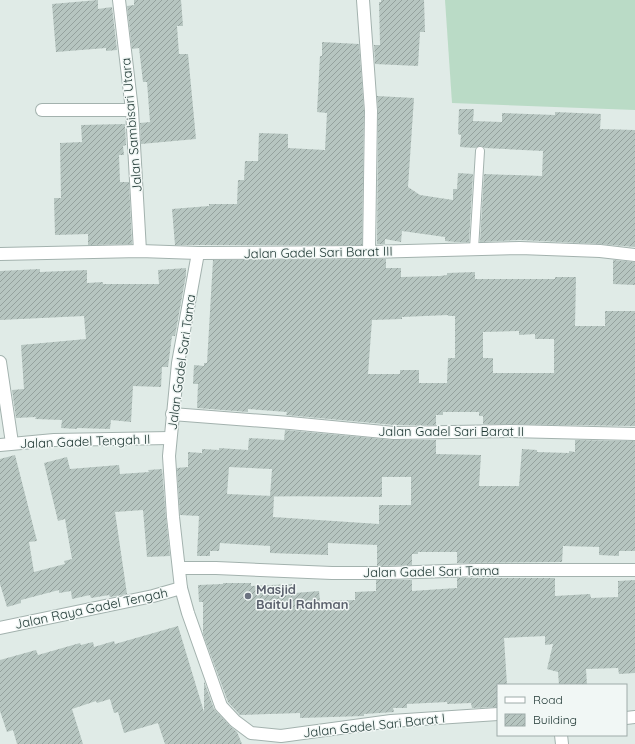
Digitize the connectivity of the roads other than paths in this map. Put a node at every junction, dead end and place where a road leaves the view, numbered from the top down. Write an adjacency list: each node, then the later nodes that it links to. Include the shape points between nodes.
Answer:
1 (119, 0): 4 (street, Jalan Sambisari Utara)
2 (363, 0): 8 (street, via 371,111)
3 (42, 110): 4 (street)
4 (132, 110): 7 (street, Jalan Sambisari Utara)
5 (480, 151): 6 (lane)
6 (474, 249): 8 (street, Jalan Gadel Sari Barat III); 11 (street, Jalan Gadel Sari Barat III, via 520,248)
7 (140, 251): 9 (street, Jalan Gadel Sari Barat III); 10 (street, Jalan Gadel Sari Barat III)
8 (369, 252): 9 (street, Jalan Gadel Sari Barat III)
9 (198, 253): 13 (street, Jalan Gadel Sari Tama, via 178,363)
10 (0, 254)
11 (635, 255)
12 (0, 362): 16 (street)
13 (172, 414): 14 (street, Jalan Gadel Sari Barat II, via 394,433 510,431); 15 (street, Jalan Gadel Sari Tama)
14 (635, 434)
15 (170, 438): 16 (street, Jalan Gadel Tengah II); 18 (street, Jalan Gadel Sari Tama, via 173,517)
16 (12, 443): 17 (street, Jalan Gadel Tengah II)
17 (0, 445)
18 (179, 568): 19 (street, Jalan Gadel Sari Tama, via 332,573); 20 (street, Jalan Gadel Sari Tama)
19 (635, 570)
20 (181, 588): 21 (street, Jalan Raya Gadel Tengah); 23 (street, Jalan Gadel Sari Tama, via 221,706)
21 (0, 628)
22 (497, 714): 23 (street, Jalan Gadel Sari Barat I, via 392,721)
23 (250, 738)

